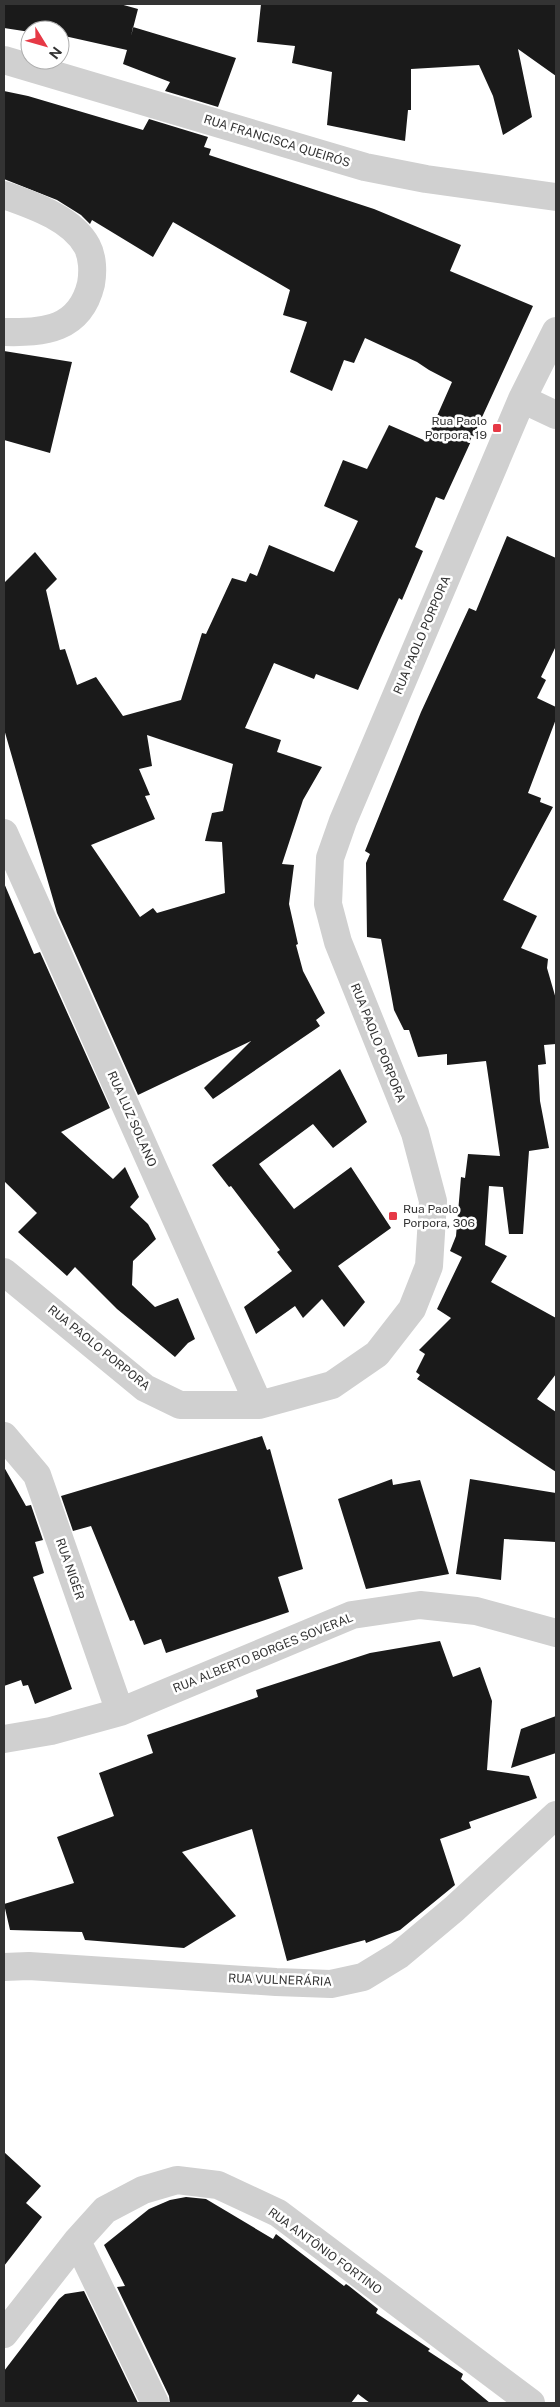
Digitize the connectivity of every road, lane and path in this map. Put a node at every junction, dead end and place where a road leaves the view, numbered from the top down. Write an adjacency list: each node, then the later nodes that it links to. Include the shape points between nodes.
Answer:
1 (4, 60): 3 (street, RUA FRANCISCA QUEIRÓS, via 365,167 426,180)
2 (4, 195): 5 (street, via 47,213 74,231 87,247 93,276 88,296 77,314 63,325 34,333)
3 (556, 197)
4 (556, 331): 6 (street, RUA PAOLO PORPORA)
5 (4, 332)
6 (522, 399): 7 (street); 10 (street, RUA PAOLO PORPORA, via 330,858 328,904 338,942 415,1133 433,1200 429,1266 412,1309 377,1354 332,1385)
7 (556, 415)
8 (4, 833): 10 (street, RUA LUZ SOLANO)
9 (4, 1272): 10 (street, RUA PAOLO PORPORA, via 145,1388 161,1397 180,1405)
10 (259, 1405)
11 (4, 1436): 13 (street, RUA NIGÉR, via 37,1476)
12 (556, 1633): 13 (street, RUA ALBERTO BORGES SOVERAL, via 476,1611 420,1605 352,1616)
13 (120, 1712): 14 (street, RUA ALBERTO BORGES SOVERAL, via 51,1731)
14 (4, 1739)
15 (556, 1815): 16 (street, RUA VULNERÁRIA, via 399,1955 362,1977 331,1984)
16 (4, 1967)
17 (77, 2241): 18 (street, RUA ANTÔNIO FORTINO); 19 (street); 20 (street, RUA ANTÔNIO FORTINO, via 105,2210 143,2190 177,2180 218,2185 278,2213)
18 (4, 2334)
19 (154, 2403)
20 (531, 2403)

